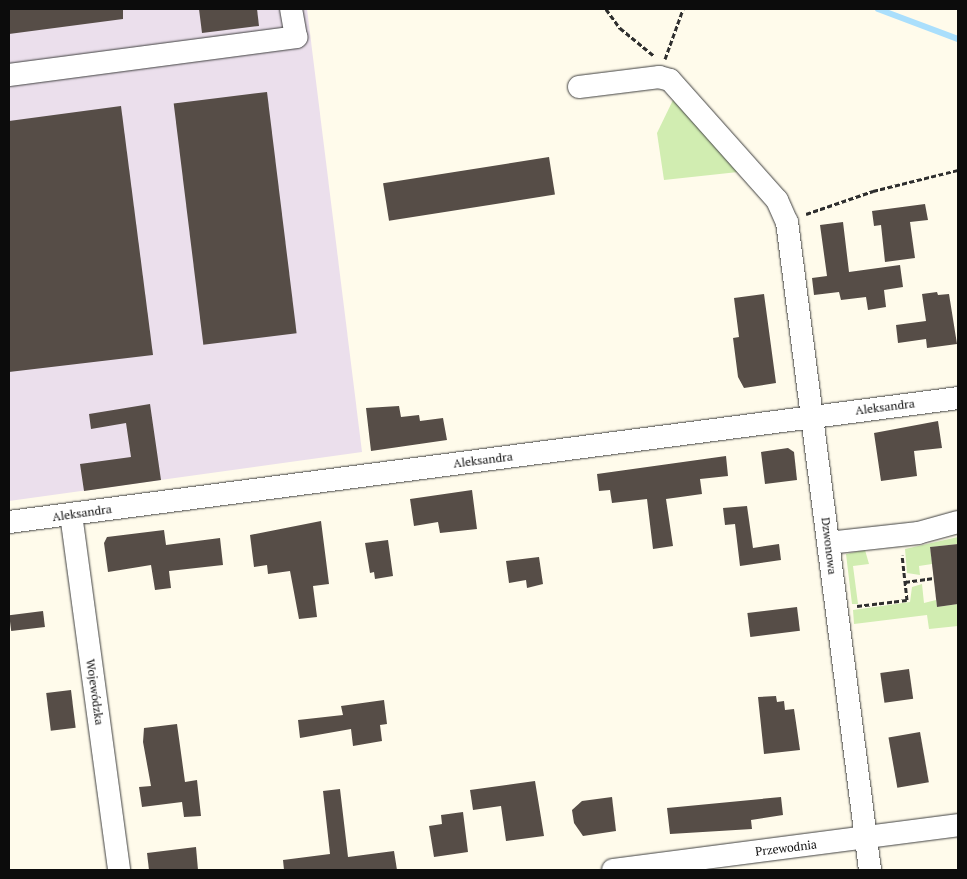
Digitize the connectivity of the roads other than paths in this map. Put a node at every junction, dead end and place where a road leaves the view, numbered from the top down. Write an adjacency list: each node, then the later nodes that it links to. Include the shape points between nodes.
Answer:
1 (292, 9): 2 (street, via 296,37)
2 (9, 75)
3 (580, 87): 5 (street, Dzwonowa, via 659,77 670,80 777,200 788,222)
4 (958, 398): 5 (street, Aleksandra)
5 (813, 417): 6 (street, Aleksandra); 9 (street, Dzwonowa)
6 (71, 514): 7 (street, Aleksandra); 12 (street, Wojewódzka)
7 (9, 522)
8 (958, 522): 9 (street, via 918,533)
9 (828, 543): 11 (street, Dzwonowa)
10 (958, 825): 11 (street, Przewodnia)
11 (866, 838): 13 (street, Przewodnia); 14 (street, Dzwonowa)
12 (119, 870)
13 (613, 870)
14 (870, 870)

